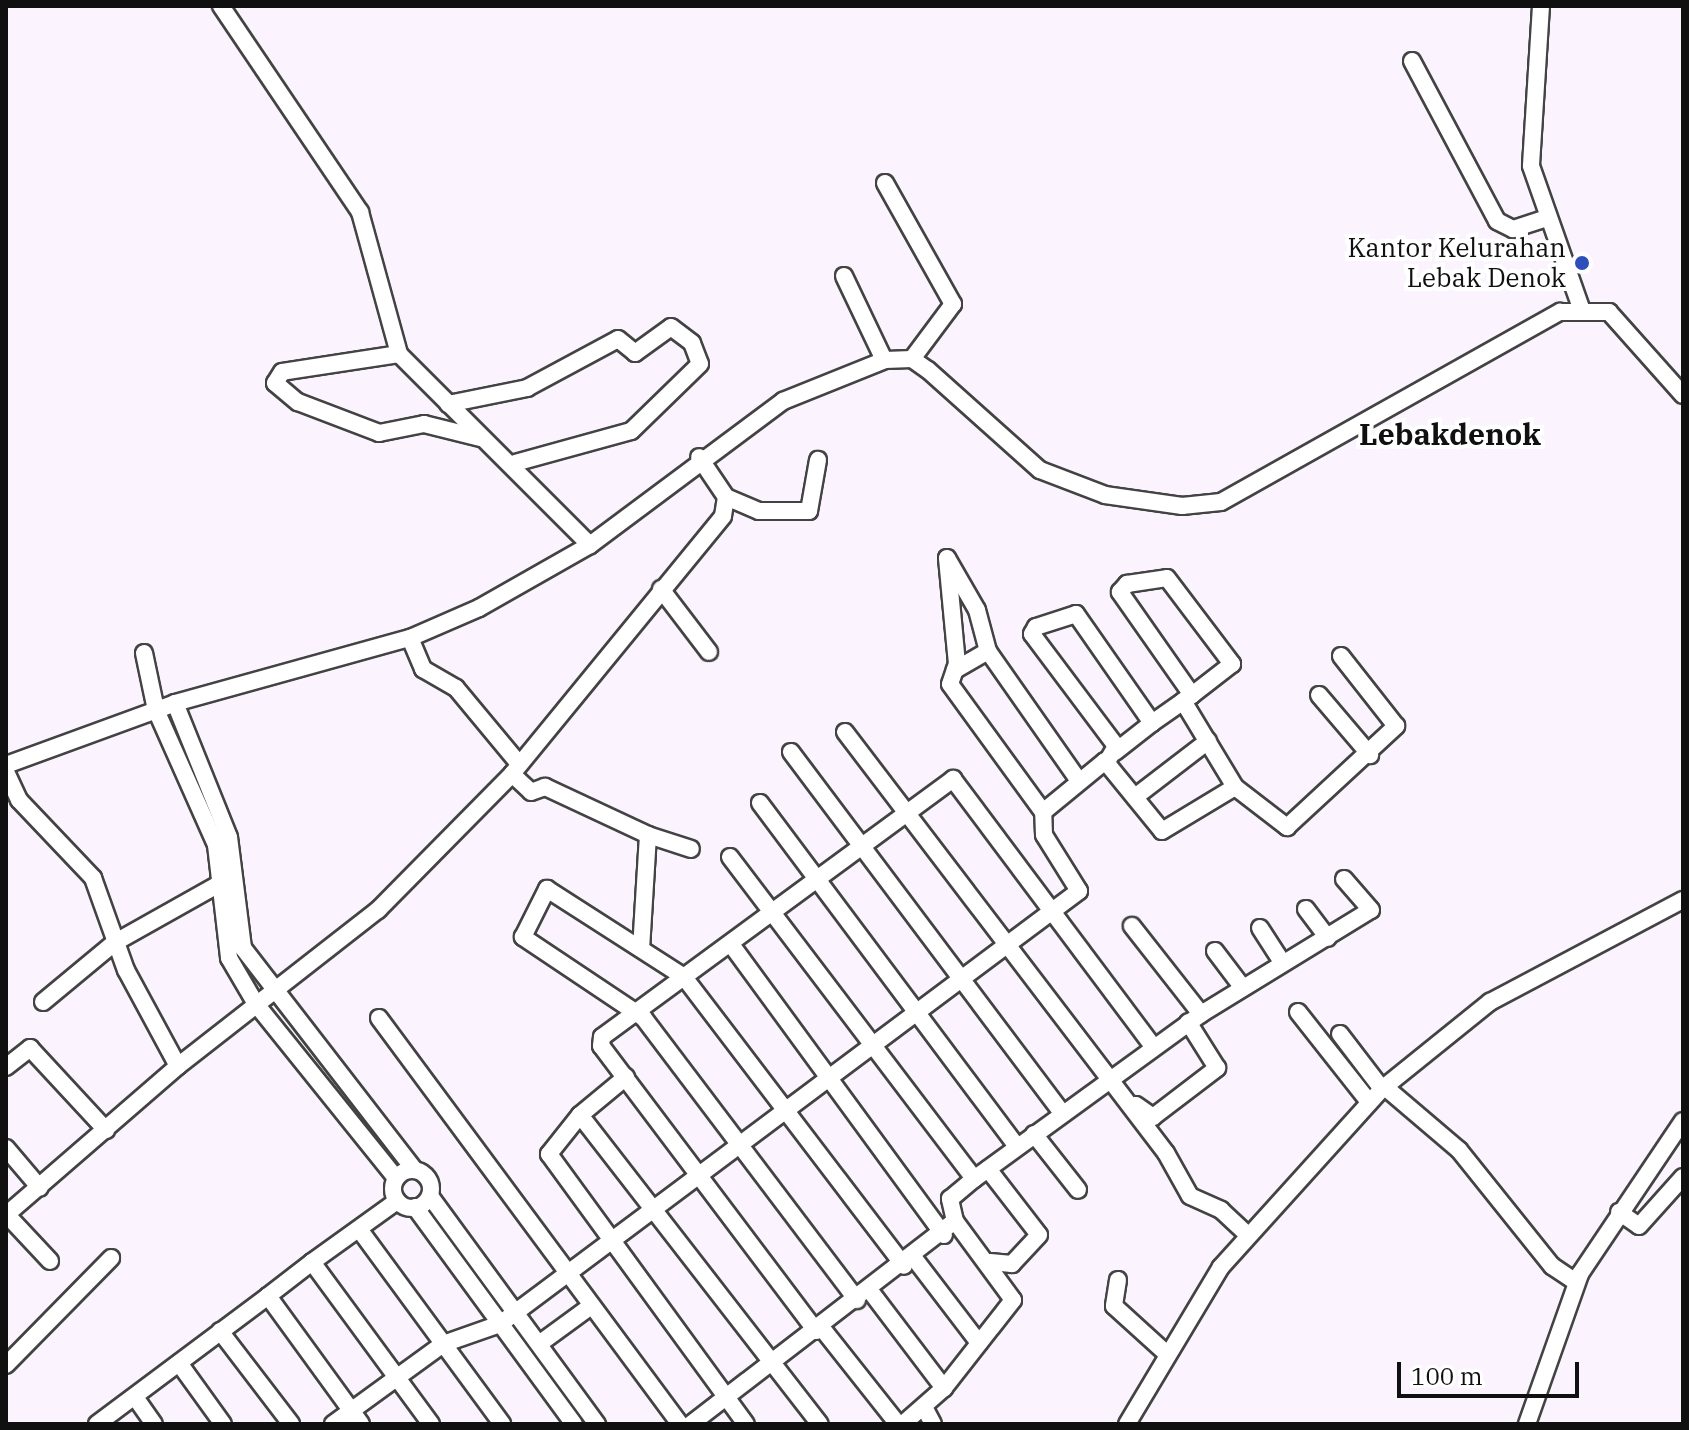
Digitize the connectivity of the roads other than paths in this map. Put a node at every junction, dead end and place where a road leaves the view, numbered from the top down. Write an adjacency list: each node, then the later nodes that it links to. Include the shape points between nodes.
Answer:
1 (221, 6): 8 (street, via 360,212)
2 (1541, 6): 5 (street, via 1531,166)
3 (1412, 61): 5 (street, via 1497,221 1513,229)
4 (885, 183): 9 (street, via 953,304)
5 (1547, 218): 7 (street)
6 (844, 276): 10 (street)
7 (1581, 308): 9 (street, via 1536,325 1208,506 1105,495 1040,470); 11 (street, via 1618,319)
8 (399, 354): 12 (street); 13 (street, via 282,372 275,383 298,402 379,433 428,425)
9 (912, 359): 10 (street)
10 (884, 360): 14 (street, via 797,392)
11 (1683, 395)
12 (448, 404): 13 (street); 16 (street, via 527,388 618,339 635,353 671,327 692,343 700,364 631,431)
13 (485, 439): 16 (street)
14 (699, 457): 17 (street); 18 (street)
15 (818, 460): 17 (street, via 809,511 759,511)
16 (515, 463): 18 (street)
17 (726, 497): 19 (street, via 723,516)
18 (590, 545): 20 (street, via 500,598)
19 (661, 589): 22 (street); 37 (street)
20 (410, 638): 28 (street); 37 (street, via 423,669 456,688)
21 (988, 651): 25 (street); 25 (street, via 977,610 947,558); 39 (street)
22 (709, 652)
23 (144, 653): 29 (street)
24 (1341, 656): 34 (street, via 1396,720)
25 (955, 670): 43 (street, via 950,684)
26 (1319, 695): 34 (street)
27 (1188, 698): 27 (street, via 1232,664 1167,578 1127,584 1120,592); 30 (street); 32 (street)
28 (175, 703): 29 (street); 68 (street, via 229,837 243,948)
29 (156, 710): 36 (street); 51 (street, via 211,829)
30 (1152, 723): 35 (street); 35 (street, via 1076,614 1036,627 1032,634)
31 (845, 732): 44 (street)
32 (1208, 741): 40 (street); 41 (street)
33 (791, 752): 46 (street)
34 (1370, 755): 40 (street, via 1284,828)
35 (1111, 756): 39 (street); 41 (street)
36 (6, 765)
37 (516, 769): 45 (street, via 531,792 545,787); 68 (street, via 378,910)
38 (6, 772): 59 (street, via 19,800 93,878)
39 (1079, 781): 43 (street)
40 (1235, 787): 41 (street, via 1166,831)
41 (1135, 797)
42 (760, 803): 49 (street)
43 (1043, 812): 55 (street, via 1044,835 1080,885)
44 (905, 814): 46 (street); 55 (street, via 955,780); 60 (street)
45 (648, 835): 47 (street); 62 (street)
46 (861, 846): 49 (street); 66 (street)
47 (691, 849)
48 (730, 857): 54 (street)
49 (819, 878): 54 (street); 73 (street)
50 (1344, 879): 58 (street, via 1371,910)
51 (221, 883): 59 (street); 70 (street, via 226,951)
52 (1683, 900): 84 (street, via 1490,1002)
53 (1306, 909): 58 (street)
54 (773, 911): 61 (street); 77 (street)
55 (1051, 914): 60 (street); 78 (street)
56 (1132, 926): 75 (street)
57 (1260, 928): 64 (street)
58 (1328, 938): 64 (street)
59 (114, 943): 69 (street); 79 (street)
60 (1006, 946): 66 (street); 82 (street)
61 (733, 947): 65 (street); 83 (street)
62 (641, 948): 65 (street); 71 (street, via 550,887 521,933)
63 (1215, 951): 67 (street)
64 (1282, 962): 67 (street)
65 (684, 977): 71 (street); 86 (street)
66 (961, 980): 73 (street); 87 (street)
67 (1243, 988): 75 (street)
68 (271, 993): 70 (street); 95 (street)
69 (43, 1002)
70 (256, 1004): 79 (street); 99 (street)
71 (636, 1010): 81 (street, via 600,1041); 92 (street)
72 (1298, 1012): 85 (street)
73 (916, 1014): 77 (street); 93 (street)
74 (379, 1018): 118 (street)
75 (1194, 1018): 78 (street); 82 (street, via 1217,1068 1153,1117)
76 (1340, 1034): 84 (street)
77 (874, 1045): 83 (street); 96 (street)
78 (1152, 1045): 82 (street)
79 (178, 1066): 90 (street)
80 (6, 1067): 90 (street, via 30,1048)
81 (626, 1077): 88 (street); 97 (street)
82 (1111, 1077): 87 (street); 111 (street, via 1195,1201 1221,1210)
83 (828, 1078): 86 (street); 110 (street)
84 (1384, 1088): 85 (street); 120 (street, via 1459,1150 1552,1266)
85 (1369, 1102): 111 (street)
86 (783, 1111): 92 (street); 116 (street)
87 (1062, 1113): 91 (street)
88 (580, 1115): 105 (street); 112 (street, via 549,1154)
89 (1683, 1121): 106 (street)
90 (106, 1130): 100 (street)
91 (1034, 1134): 93 (street); 101 (street)
92 (741, 1143): 97 (street); 122 (street)
93 (1017, 1147): 96 (street)
94 (6, 1148): 100 (street)
95 (414, 1169): 99 (street); 102 (street, via 430,1182)
96 (981, 1174): 108 (street, via 950,1199); 117 (street, via 1039,1235 1012,1264)
97 (697, 1175): 105 (street); 126 (street)
98 (1683, 1177): 106 (street, via 1639,1226)
99 (396, 1178): 103 (street)
100 (40, 1188): 107 (street)
101 (1078, 1190)
102 (430, 1196): 104 (street); 124 (street)
103 (397, 1201): 104 (street); 109 (street)
104 (415, 1207): 125 (street)
105 (653, 1208): 112 (street); 134 (street)
106 (1619, 1212): 120 (street)
107 (6, 1215): 114 (street)
108 (955, 1221): 110 (street); 117 (street)
109 (359, 1229): 115 (street); 129 (street)
110 (944, 1235): 116 (street)
111 (1248, 1235): 131 (street)
112 (609, 1241): 118 (street); 138 (street)
113 (111, 1258): 133 (street)
114 (50, 1261)
115 (312, 1262): 121 (street); 135 (street)
116 (909, 1262): 122 (street); 128 (street)
117 (990, 1262): 128 (street, via 1013,1300)
118 (566, 1273): 123 (street); 124 (street)
119 (1118, 1280): 131 (street, via 1114,1306)
120 (1576, 1282): 157 (street)
121 (268, 1296): 127 (street); 140 (street)
122 (864, 1296): 126 (street); 136 (street)
123 (591, 1306): 130 (street); 150 (street)
124 (516, 1312): 125 (street); 130 (street)
125 (500, 1324): 129 (street); 148 (street)
126 (818, 1329): 134 (street); 154 (street)
127 (220, 1331): 132 (street); 144 (street)
128 (979, 1343): 136 (street)
129 (443, 1344): 135 (street); 147 (street)
130 (539, 1344): 149 (street)
131 (1167, 1354): 156 (street)
132 (179, 1363): 137 (street); 143 (street)
133 (6, 1365)
134 (771, 1365): 138 (street); 153 (street)
135 (395, 1376): 140 (street); 146 (street)
136 (944, 1388): 139 (street)
137 (135, 1397): 141 (street); 142 (street)
138 (726, 1397): 151 (street); 152 (street)
139 (924, 1407): 154 (street); 155 (street)
140 (356, 1417): 145 (street)
141 (97, 1424)
142 (154, 1424)
143 (223, 1424)
144 (291, 1424)
145 (333, 1424)
146 (431, 1424)
147 (502, 1424)
148 (574, 1424)
149 (597, 1424)
150 (680, 1424)
151 (691, 1424)
152 (746, 1424)
153 (820, 1424)
154 (900, 1424)
155 (933, 1424)
156 (1127, 1424)
157 (1527, 1424)

